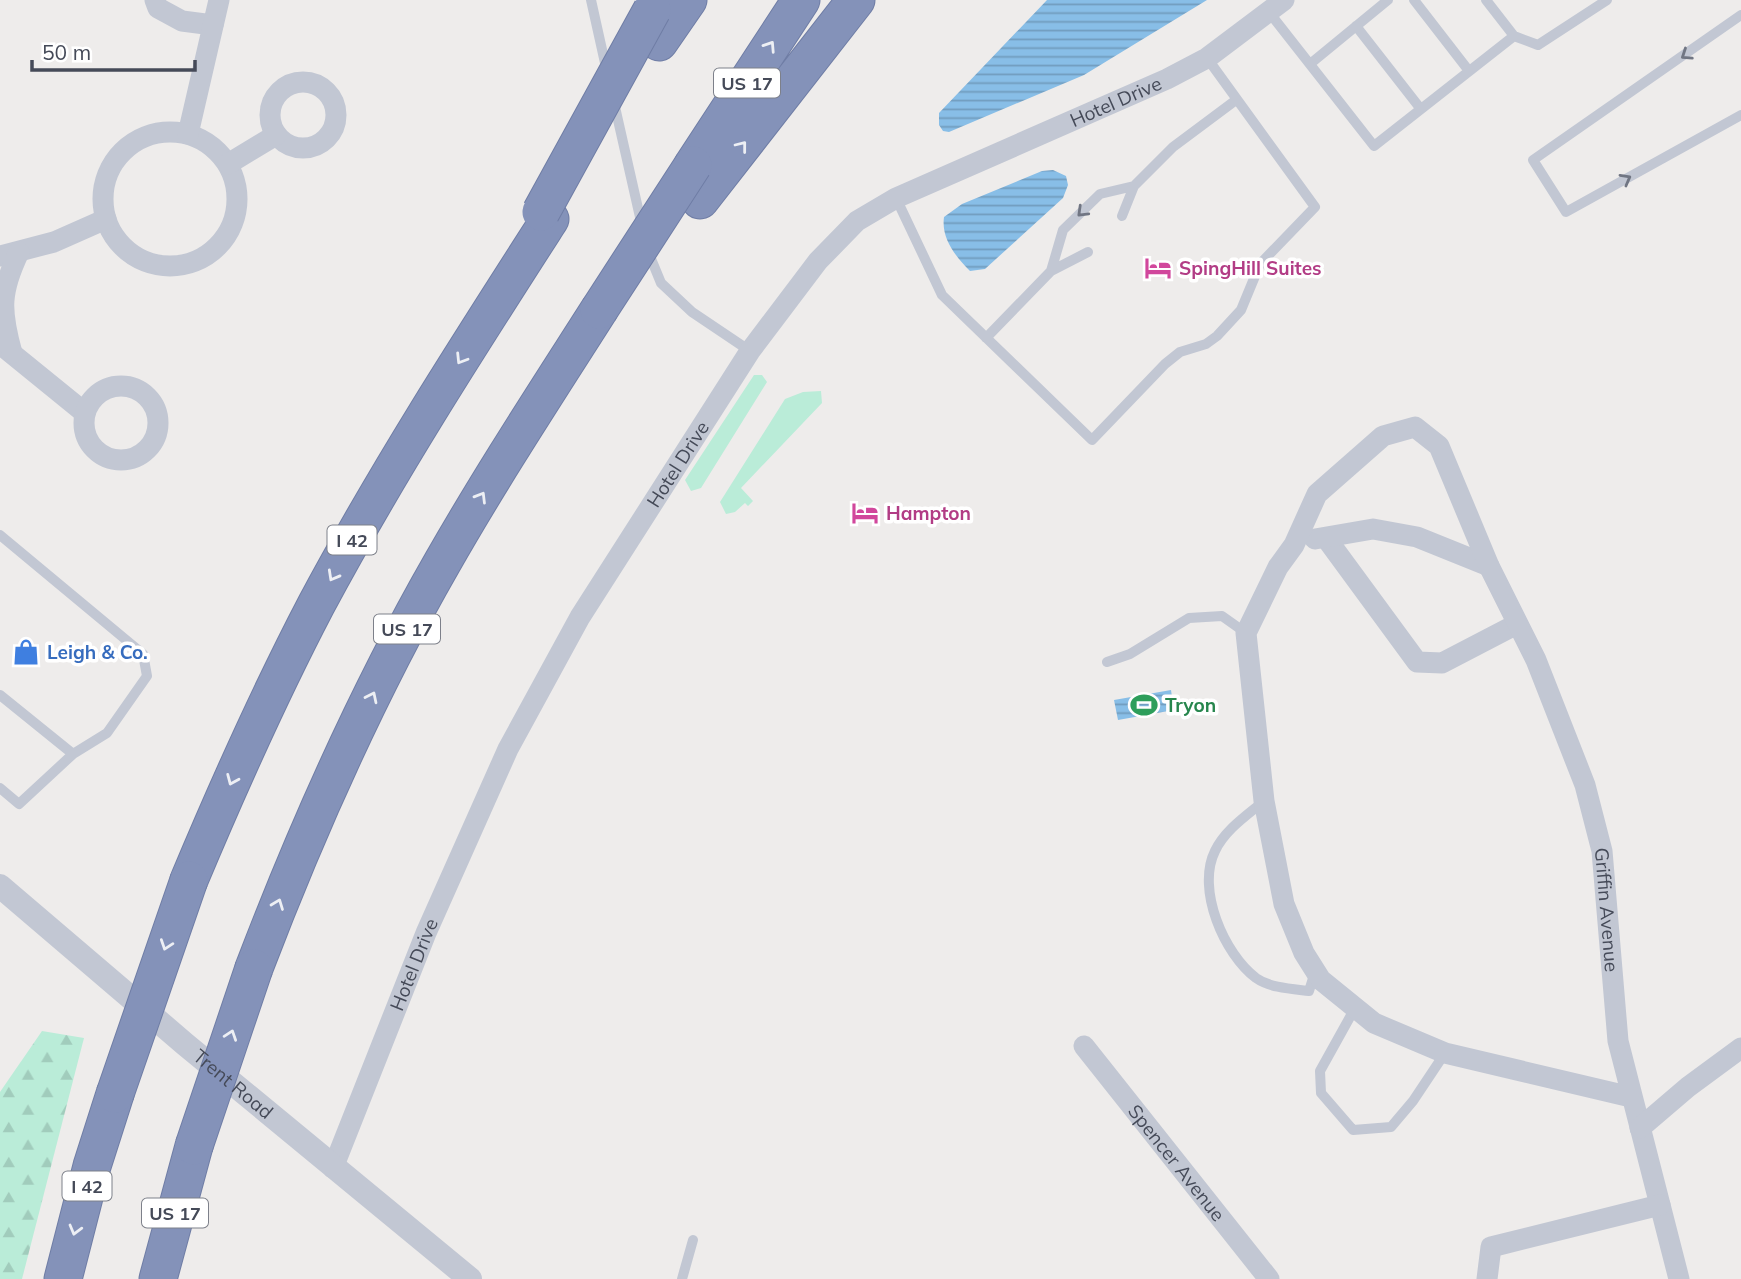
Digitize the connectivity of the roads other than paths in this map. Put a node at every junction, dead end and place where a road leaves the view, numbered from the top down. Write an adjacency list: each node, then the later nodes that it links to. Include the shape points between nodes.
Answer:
1 (155, 0): 14 (street, via 158,8 182,21)
2 (219, 0): 14 (street)
3 (591, 0): 36 (lane, via 647,248 661,283 692,312)
4 (688, 0): 13 (highway, I 42)
5 (800, 0): 26 (highway, US 17, one-way to 5)
6 (856, 0): 26 (highway, one-way to 6)
7 (1388, 0): 15 (lane)
8 (1414, 0): 19 (lane)
9 (1486, 0): 16 (lane)
10 (1607, 0): 16 (lane, via 1538,44)
11 (1277, 6): 17 (street, Hotel Drive); 18 (lane)
12 (1741, 15): 22 (lane, one-way to 22, via 1533,160 1566,212)
13 (656, 17): 60 (highway, I 42, one-way to 60, bridge, via 482,325 393,468 316,606 241,758 189,880 115,1094)
14 (213, 25): 23 (street)
15 (1356, 26): 18 (lane); 21 (lane)
16 (1514, 36): 19 (lane)
17 (1207, 58): 20 (lane); 28 (street, Hotel Drive)
18 (1310, 64): 21 (lane, via 1374,146)
19 (1469, 71): 21 (lane)
20 (1236, 100): 27 (lane, via 1173,147); 34 (lane, via 1315,207 1260,264 1241,310 1217,336 1180,352 1092,440)
21 (1420, 108)
22 (1741, 115)
23 (188, 134): 25 (street, via 204,141); 30 (street, via 147,136 122,153 106,179)
24 (276, 135): 25 (street)
25 (228, 164): 30 (street, via 236,185 237,208 231,229 217,248 198,261 177,267 154,265 133,256)
26 (696, 183): 61 (highway, US 17, one-way to 26, bridge, via 194,1146 254,968 330,784 381,678 504,458)
27 (1135, 186): 29 (lane); 33 (lane, one-way to 33, via 1100,194 1063,230)
28 (896, 198): 34 (lane, via 942,295); 36 (street, Hotel Drive, via 857,221 818,261)
29 (1122, 216)
30 (106, 219): 32 (street, via 54,242)
31 (1088, 252): 33 (lane)
32 (10, 254): 35 (street, via 2,284)
33 (1051, 271): 34 (lane)
34 (986, 338)
35 (6, 349): 37 (street)
36 (750, 351): 57 (street, Hotel Drive, via 580,617 508,749 426,933)
37 (85, 413)
38 (0, 536): 46 (lane, via 143,654 147,676 107,733)
39 (1326, 538): 40 (street); 41 (street, via 1373,529 1417,537); 42 (street, via 1417,662 1442,663)
40 (1295, 540): 41 (street, Griffin Avenue, via 1317,494 1333,478 1383,436 1415,427 1439,446); 43 (street, Griffin Avenue)
41 (1489, 566): 42 (street, Griffin Avenue)
42 (1517, 624): 55 (street, Griffin Avenue, via 1585,785 1602,851 1619,1041)
43 (1246, 633): 44 (lane, via 1222,616 1189,618 1130,654); 48 (street)
44 (1107, 662)
45 (0, 695): 46 (lane)
46 (73, 754): 47 (lane, via 19,804)
47 (0, 788)
48 (1264, 801): 50 (street, via 1284,904); 50 (lane, via 1214,851 1208,886 1211,904 1225,936 1257,979 1309,991)
49 (0, 886): 57 (street, Trent Road)
50 (1315, 972): 51 (street)
51 (1355, 1008): 54 (street, via 1374,1023); 54 (lane, via 1320,1071 1321,1093 1353,1130 1391,1127)
52 (1084, 1046): 64 (street, Spencer Avenue)
53 (1741, 1048): 56 (street)
54 (1445, 1053): 55 (street)
55 (1631, 1097): 56 (street, Griffin Avenue)
56 (1640, 1128): 58 (street, Griffin Avenue)
57 (333, 1168): 62 (street, Trent Road)
58 (1660, 1205): 65 (street, via 1491,1247); 66 (street, Griffin Avenue)
59 (693, 1240): 63 (lane)
60 (64, 1279)
61 (158, 1279)
62 (470, 1279)
63 (682, 1279)
64 (1269, 1279)
65 (1487, 1279)
66 (1679, 1279)

